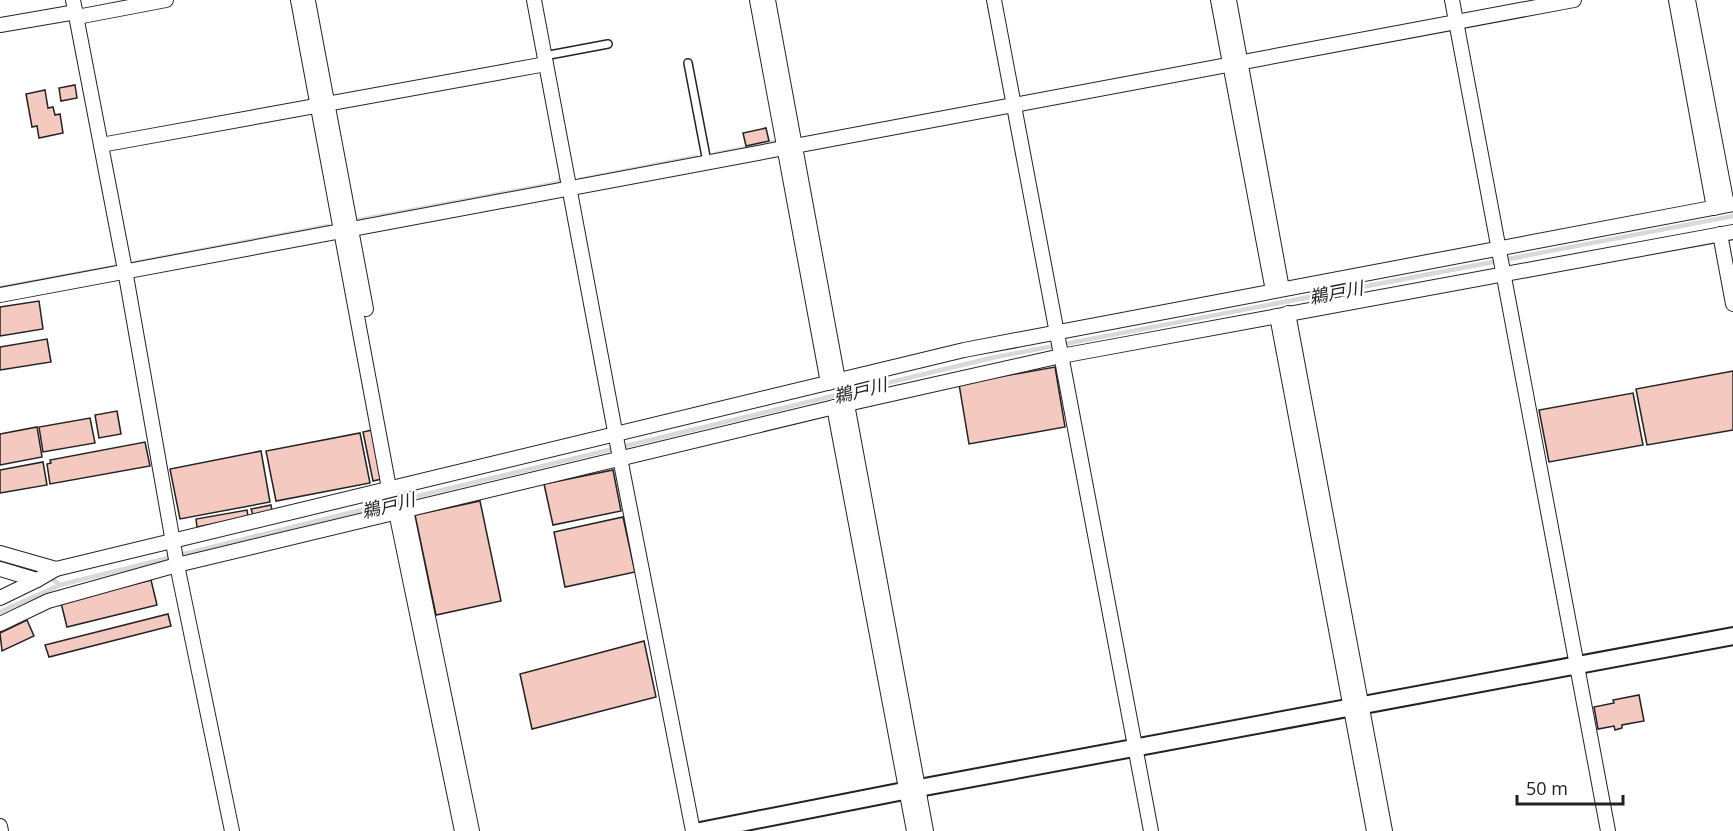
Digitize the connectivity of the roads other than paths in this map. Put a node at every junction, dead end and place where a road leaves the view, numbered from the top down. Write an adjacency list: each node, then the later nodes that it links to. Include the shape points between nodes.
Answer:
1 (166, 0): 14 (street)
2 (298, 0): 22 (street)
3 (308, 0): 22 (street)
4 (534, 0): 18 (street)
5 (758, 0): 24 (street)
6 (768, 0): 24 (street)
7 (994, 0): 21 (street)
8 (1218, 0): 20 (street)
9 (1229, 0): 20 (street)
10 (1452, 0): 15 (street)
11 (1574, 0): 15 (street)
12 (1676, 0): 27 (street)
13 (1688, 0): 27 (street)
14 (75, 10): 16 (street); 23 (street)
15 (1456, 22): 20 (street); 30 (street)
16 (0, 25)
17 (608, 44): 18 (lane)
18 (545, 60): 22 (street); 26 (street)
19 (688, 63): 25 (lane)
20 (1235, 63): 21 (street); 33 (street)
21 (1013, 105): 24 (street); 37 (street)
22 (323, 106): 23 (street); 28 (street)
23 (101, 145): 31 (street)
24 (790, 147): 25 (street); 39 (street)
25 (707, 162): 26 (street)
26 (569, 188): 28 (street); 41 (street)
27 (1725, 206): 30 (street)
28 (346, 229): 31 (street); 43 (street)
29 (1730, 233): 32 (street); 35 (street)
30 (1500, 251): 32 (street); 33 (street)
31 (125, 270): 34 (street); 45 (street)
32 (1503, 271): 36 (street); 54 (street)
33 (1278, 290): 37 (street)
34 (0, 295)
35 (1733, 303)
36 (1282, 314): 38 (street); 55 (street)
37 (1056, 334): 38 (street); 39 (street, via 964,350)
38 (1061, 354): 40 (street); 56 (street)
39 (833, 381): 41 (street)
40 (840, 405): 42 (street); 57 (street)
41 (616, 436): 42 (street); 43 (street)
42 (619, 456): 44 (street); 63 (street)
43 (394, 487): 45 (street)
44 (401, 511): 47 (street); 61 (street); 62 (street)
45 (174, 542): 47 (street); 49 (street)
46 (0, 554): 49 (street)
47 (177, 563): 52 (street, via 48,601); 60 (street)
48 (0, 569): 50 (street)
49 (56, 569): 50 (street)
50 (37, 580): 51 (street)
51 (0, 598)
52 (0, 624)
53 (1733, 636): 54 (street)
54 (1577, 665): 55 (street); 70 (street)
55 (1356, 706): 56 (street); 68 (street); 69 (street)
56 (1136, 748): 57 (street); 67 (street)
57 (913, 789): 64 (street); 65 (street); 66 (street)
58 (0, 826): 59 (street)
59 (1, 831)
60 (232, 831)
61 (462, 831)
62 (472, 831)
63 (693, 831)
64 (700, 831)
65 (914, 831)
66 (927, 831)
67 (1151, 831)
68 (1374, 831)
69 (1385, 831)
70 (1608, 831)

